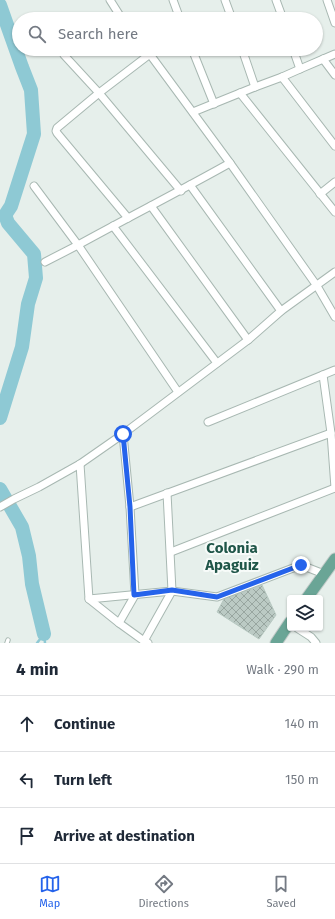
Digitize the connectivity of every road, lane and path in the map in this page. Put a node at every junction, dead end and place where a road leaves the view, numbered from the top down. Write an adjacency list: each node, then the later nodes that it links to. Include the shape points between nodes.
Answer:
1 (110, 0): 6 (street)
2 (173, 0): 7 (street)
3 (225, 0): 8 (street)
4 (276, 0): 9 (street)
5 (327, 0): 10 (street)
6 (118, 12)
7 (177, 12)
8 (229, 12)
9 (280, 12)
10 (335, 23)
11 (335, 54): 18 (street)
12 (65, 56): 23 (street)
13 (143, 56): 23 (street)
14 (151, 56): 26 (street)
15 (195, 56): 25 (street)
16 (244, 56): 22 (street)
17 (295, 56): 19 (street)
18 (323, 59): 19 (street); 20 (street)
19 (300, 69): 21 (street)
20 (335, 75)
21 (282, 78): 22 (street); 27 (street)
22 (255, 87): 24 (street)
23 (99, 93): 32 (street); 36 (street, via 56,130)
24 (240, 93): 25 (street); 33 (street)
25 (214, 104): 26 (street)
26 (193, 112): 28 (street)
27 (335, 146)
28 (230, 163): 30 (street); 41 (street)
29 (335, 182): 33 (street)
30 (190, 185): 32 (street); 42 (street)
31 (34, 186): 38 (street)
32 (181, 191): 34 (street)
33 (320, 194): 35 (street)
34 (151, 206): 36 (street); 44 (street)
35 (335, 212)
36 (128, 218): 37 (street)
37 (114, 226): 38 (street); 45 (street)
38 (78, 245): 39 (street); 48 (street)
39 (46, 262)
40 (335, 272): 41 (street)
41 (316, 286): 42 (street); 43 (street)
42 (281, 311): 44 (street)
43 (335, 317)
44 (248, 340): 45 (street)
45 (217, 363): 48 (street)
46 (335, 370): 47 (street)
47 (324, 374): 49 (street); 50 (street)
48 (178, 392): 51 (street)
49 (208, 422)
50 (331, 433): 53 (street); 54 (street)
51 (123, 434): 52 (street); 56 (street)
52 (80, 464): 55 (street); 63 (street)
53 (335, 488): 57 (street)
54 (167, 493): 56 (street); 57 (street)
55 (0, 507)
56 (130, 507): 61 (street)
57 (171, 552): 60 (street)
58 (335, 559): 59 (main road)
59 (324, 574): 60 (street, via 301,565 217,597); 62 (main road)
60 (172, 590): 61 (street); 67 (street)
61 (134, 595): 63 (street); 64 (street)
62 (309, 595)
63 (89, 599): 64 (street)
64 (119, 623): 67 (street)
65 (287, 627): 68 (main road)
66 (302, 631): 69 (street)
67 (146, 642)
68 (276, 643)
69 (316, 643)

